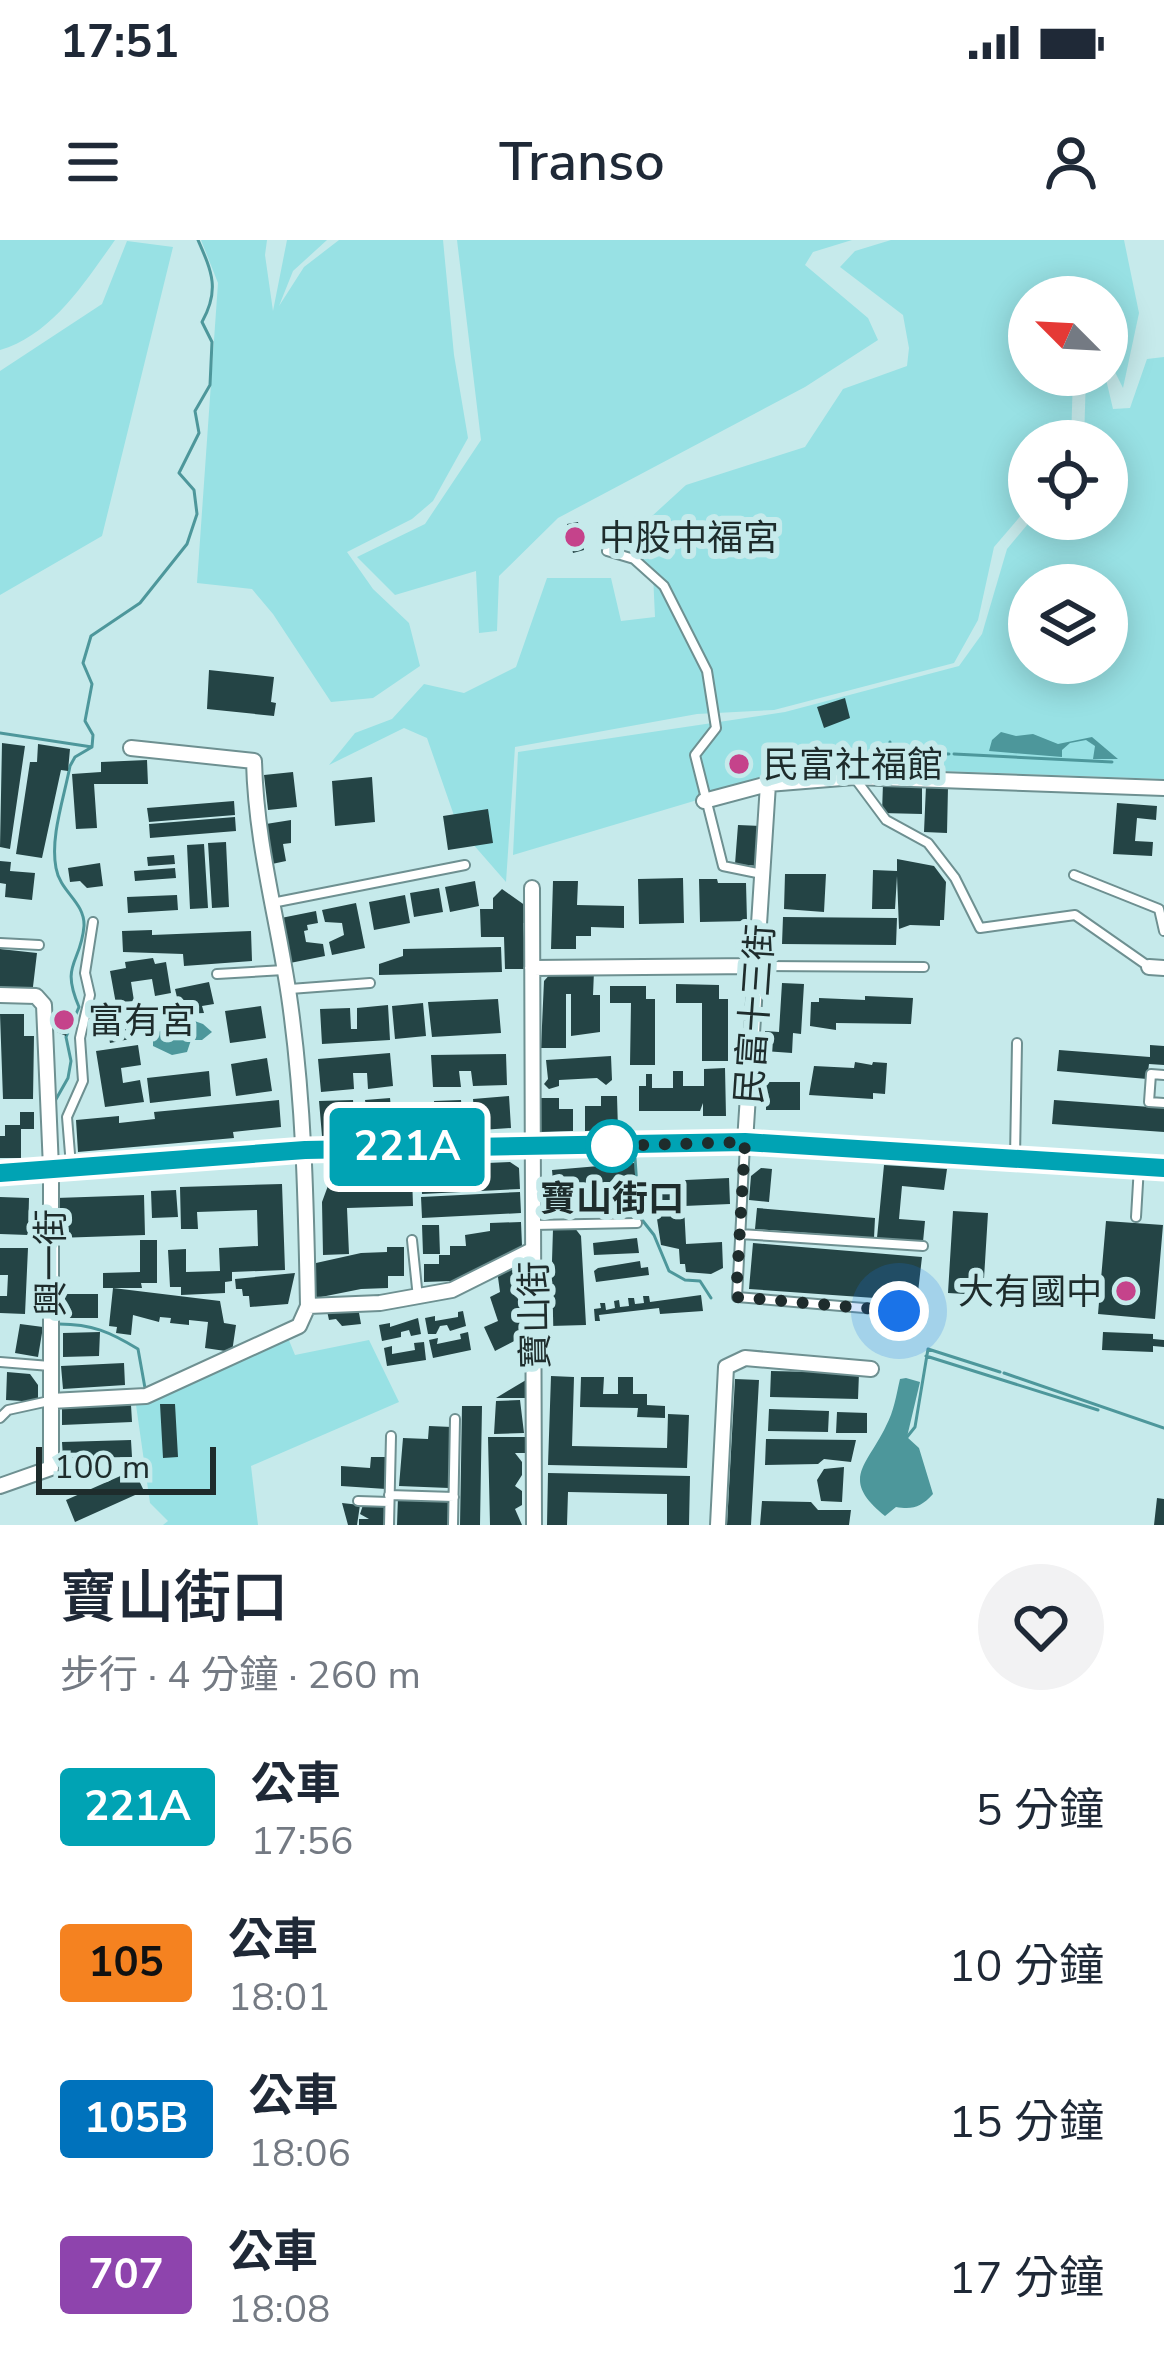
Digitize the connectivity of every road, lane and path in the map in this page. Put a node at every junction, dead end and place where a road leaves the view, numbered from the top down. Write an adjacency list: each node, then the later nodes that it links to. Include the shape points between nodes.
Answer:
1 (607, 551): 6 (lane, via 634,559 664,586 707,671 716,728 695,755)
2 (131, 748): 11 (street, via 254,761)
3 (854, 777): 4 (street); 5 (street); 19 (lane, via 886,820 928,843 980,928 1075,915)
4 (768, 784): 6 (street); 8 (street, 民富十三街)
5 (1164, 788)
6 (704, 801): 8 (lane, via 723,866)
7 (465, 865): 11 (lane)
8 (764, 874): 16 (street, 民富十三街)
9 (1074, 875): 13 (lane, via 1160,909)
10 (532, 888): 18 (street, 寶山街)
11 (271, 904): 20 (street)
12 (93, 922): 33 (lane, via 83,1081 67,1117)
13 (1164, 931)
14 (0, 943): 15 (lane)
15 (39, 945)
16 (755, 966): 17 (lane); 18 (street); 28 (street, 民富十三街)
17 (924, 967)
18 (532, 968): 29 (street, 寶山街)
19 (1156, 968)
20 (284, 970): 21 (lane); 23 (street)
21 (217, 974)
22 (370, 983): 23 (lane)
23 (288, 989): 30 (street)
24 (0, 995): 34 (street, 興一街, via 36,996 44,1004)
25 (1017, 1043): 31 (lane)
26 (1164, 1075): 27 (lane, via 1151,1074 1149,1102)
27 (1164, 1103)
28 (745, 1142): 29 (street); 31 (street); 40 (lane, 民富十三街)
29 (535, 1146): 30 (street); 39 (street, 寶山街)
30 (305, 1150): 33 (street); 45 (street)
31 (1015, 1159): 32 (street)
32 (1139, 1166): 35 (street); 37 (lane)
33 (71, 1167): 34 (street)
34 (51, 1168): 36 (street); 48 (street, 興一街)
35 (1164, 1168)
36 (0, 1173)
37 (1136, 1217)
38 (637, 1223): 39 (lane)
39 (532, 1225): 43 (street, 寶山街)
40 (740, 1234): 42 (lane); 46 (lane, 民富十三街, via 736,1297)
41 (412, 1240): 44 (lane)
42 (923, 1246)
43 (532, 1250): 44 (street); 60 (street, 寶山街)
44 (418, 1298): 45 (street)
45 (308, 1306): 50 (street, via 298,1326 146,1396)
46 (899, 1311)
47 (0, 1362): 48 (lane)
48 (50, 1366): 50 (street, 興一街)
49 (871, 1369): 61 (street, via 745,1358 726,1367)
50 (51, 1401): 51 (lane); 54 (street, 興一街, via 51,1468)
51 (0, 1418)
52 (455, 1419): 55 (lane)
53 (391, 1436): 56 (lane)
54 (0, 1486)
55 (454, 1497): 56 (lane); 59 (lane)
56 (389, 1498): 57 (lane); 58 (lane)
57 (358, 1501)
58 (388, 1525)
59 (453, 1525)
60 (535, 1525)
61 (718, 1525)

